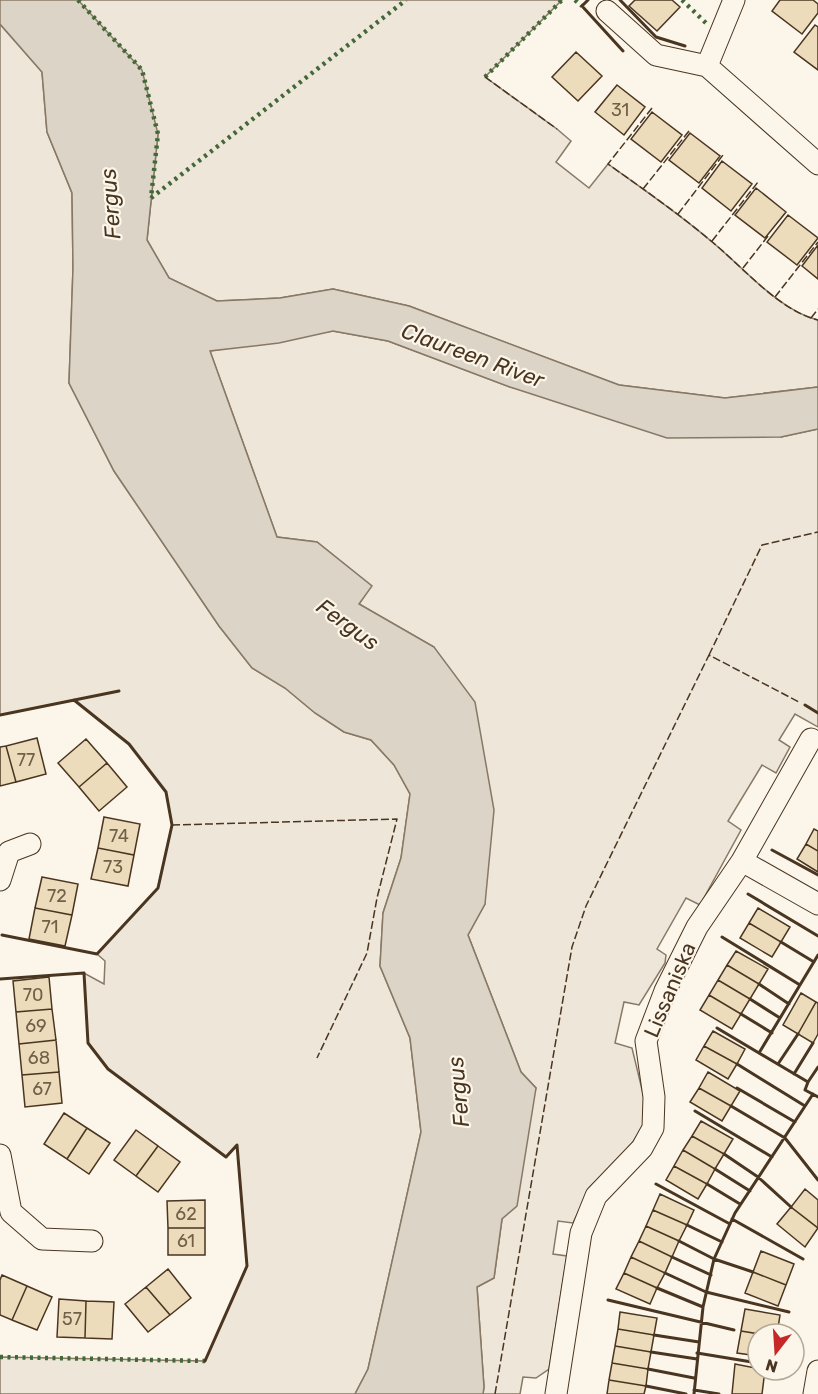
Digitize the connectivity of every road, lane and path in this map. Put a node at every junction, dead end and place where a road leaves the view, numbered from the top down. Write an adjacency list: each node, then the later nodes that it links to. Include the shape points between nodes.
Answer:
1 (734, 0): 3 (street)
2 (607, 11): 3 (street, via 656,55)
3 (707, 66): 4 (street)
4 (818, 164)
5 (811, 740): 7 (street, Lissaniska)
6 (30, 844): 8 (street, via 9,852)
7 (742, 861): 9 (street); 13 (street, Lissaniska, via 697,927 665,991 646,1041 654,1097 653,1128 642,1148 596,1196 581,1233)
8 (0, 880)
9 (818, 904)
10 (0, 1155): 11 (street, via 11,1212 42,1239)
11 (92, 1241)
12 (818, 1371): 14 (street)
13 (556, 1394)
14 (814, 1394)

